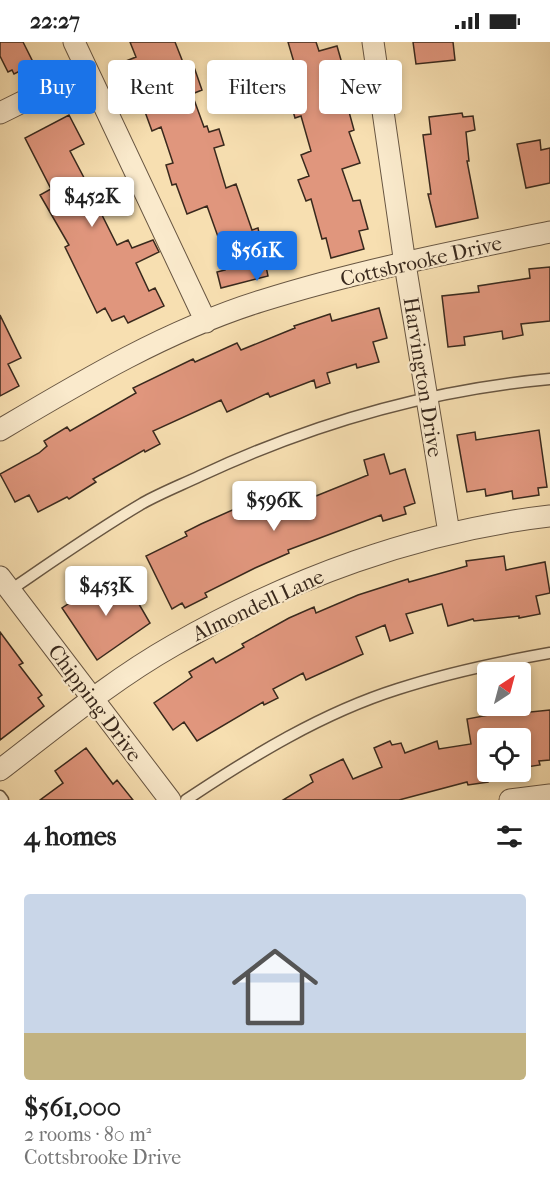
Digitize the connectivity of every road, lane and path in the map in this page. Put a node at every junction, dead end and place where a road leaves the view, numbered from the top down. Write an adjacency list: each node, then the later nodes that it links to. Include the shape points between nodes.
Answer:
1 (74, 42): 3 (street)
2 (373, 42): 8 (street, Harvington Drive)
3 (82, 60)
4 (96, 89): 9 (street)
5 (18, 104): 6 (street)
6 (0, 113)
7 (550, 232): 8 (street, Cottsbrooke Drive)
8 (405, 264): 9 (street, Cottsbrooke Drive, via 260,301); 11 (street, Harvington Drive)
9 (206, 322): 12 (street, Cottsbrooke Drive, via 137,351)
10 (550, 379): 11 (lane)
11 (426, 398): 14 (street, Harvington Drive); 15 (lane, via 340,420 217,468 144,502)
12 (0, 430)
13 (550, 516): 14 (street, Almondell Lane)
14 (449, 533): 17 (street, Almondell Lane, via 296,583 173,645)
15 (5, 584): 17 (street, Chipping Drive)
16 (550, 653): 23 (lane, via 397,689 279,742)
17 (92, 699): 18 (street, Almondell Lane); 22 (street, Chipping Drive)
18 (0, 770)
19 (550, 795): 24 (street)
20 (0, 796): 21 (lane)
21 (3, 800)
22 (170, 800)
23 (186, 800)
24 (510, 800)

